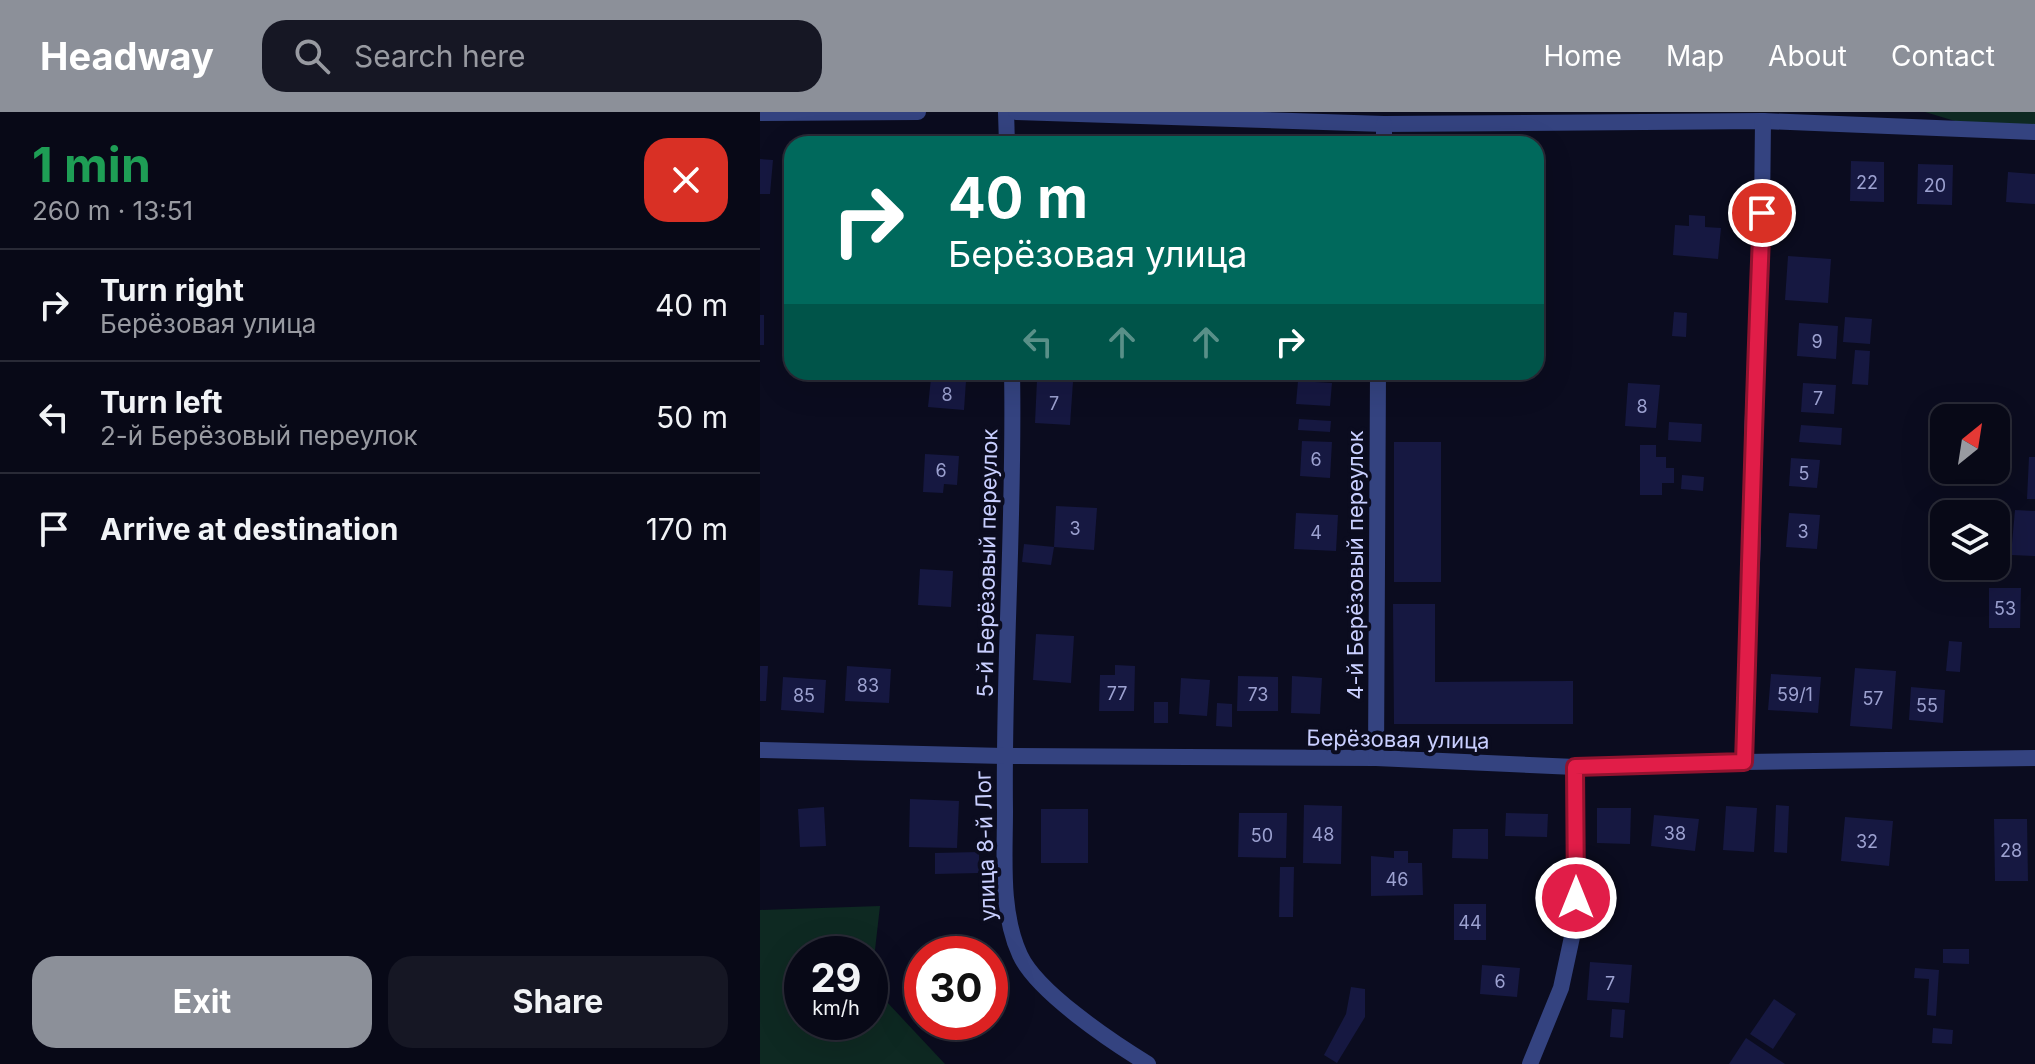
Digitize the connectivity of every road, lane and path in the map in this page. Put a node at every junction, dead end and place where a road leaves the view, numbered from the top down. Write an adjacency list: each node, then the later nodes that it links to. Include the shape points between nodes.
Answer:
1 (918, 112): 4 (street)
2 (1006, 112): 8 (street)
3 (1016, 112): 6 (street)
4 (760, 113)
5 (1763, 121): 6 (street); 7 (street); 16 (street)
6 (1384, 124): 9 (street)
7 (2035, 132)
8 (1007, 136)
9 (1384, 136)
10 (1012, 380): 13 (street, 5-й Берёзовый переулок)
11 (1378, 380): 14 (street, 4-й Берёзовый переулок)
12 (760, 750): 13 (street, Берёзовая улица)
13 (1004, 756): 14 (street, Берёзовая улица); 18 (street, улица 8-й Лог, via 1007,900 1010,931 1021,958 1059,1002)
14 (1376, 758): 17 (street, Берёзовая улица)
15 (2035, 758): 16 (street, Берёзовая улица)
16 (1744, 762): 17 (street, Берёзовая улица)
17 (1575, 767): 19 (street, via 1575,923 1561,988)
18 (1148, 1064)
19 (1530, 1064)

